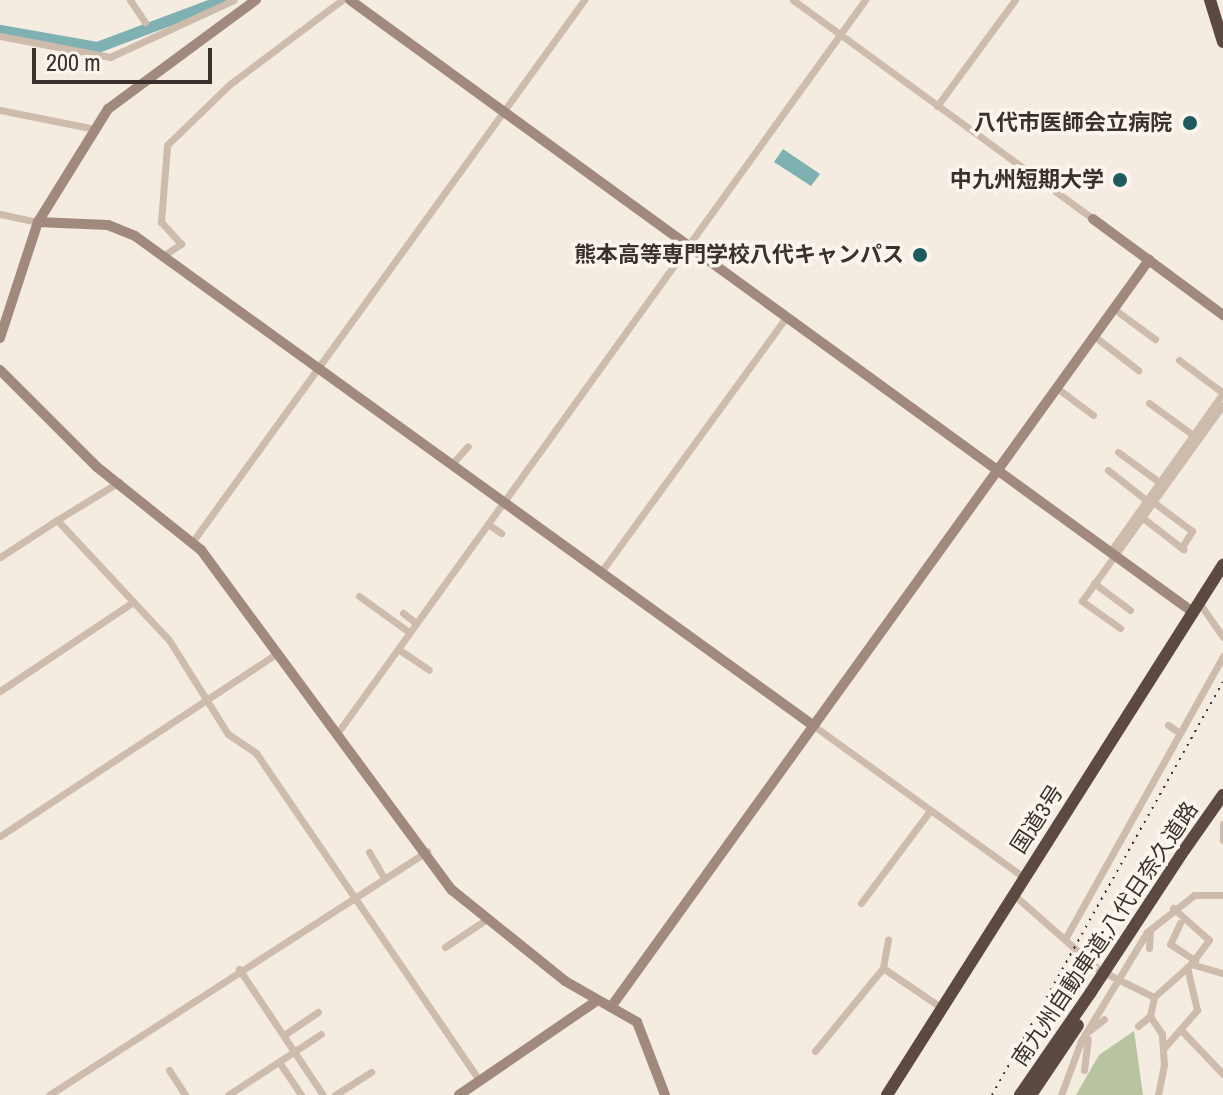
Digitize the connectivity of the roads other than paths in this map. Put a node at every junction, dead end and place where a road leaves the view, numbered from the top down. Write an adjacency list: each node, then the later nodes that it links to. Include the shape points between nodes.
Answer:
1 (130, 0): 11 (street)
2 (234, 0): 12 (street, via 110,57)
3 (256, 0): 18 (street, via 106,111)
4 (342, 0): 23 (street, via 230,84 167,145 161,222 181,244)
5 (350, 0): 17 (street)
6 (584, 0): 17 (street)
7 (793, 0): 13 (street)
8 (865, 0): 13 (street)
9 (1015, 0): 15 (street)
10 (1210, 0): 14 (highway)
11 (145, 22)
12 (0, 36)
13 (841, 36): 15 (street); 22 (street)
14 (1223, 42)
15 (937, 106): 20 (street)
16 (0, 110): 18 (street)
17 (503, 111): 22 (street); 32 (street)
18 (95, 129): 21 (street)
19 (0, 214): 21 (street)
20 (1093, 219): 24 (street)
21 (38, 222): 23 (street, via 121,228); 29 (street)
22 (688, 246): 27 (street); 50 (street)
23 (163, 256): 32 (street)
24 (1149, 260): 25 (street); 26 (street)
25 (1114, 309): 28 (street); 30 (street)
26 (1223, 315)
27 (786, 317): 45 (street); 59 (street)
28 (1094, 336): 34 (street); 35 (street)
29 (0, 338)
30 (1155, 339)
31 (1179, 360): 36 (street)
32 (315, 368): 44 (street); 55 (street)
33 (0, 370): 47 (street)
34 (1138, 370)
35 (1057, 388): 39 (street); 45 (street)
36 (1223, 393): 40 (street)
37 (1149, 403): 41 (street)
38 (1222, 409): 40 (street)
39 (1093, 415)
40 (1209, 419): 41 (street); 49 (street)
41 (1193, 435): 48 (street)
42 (468, 446): 44 (street)
43 (1118, 452): 48 (street)
44 (451, 465): 50 (street)
45 (999, 470): 56 (street); 77 (street)
46 (1108, 470): 49 (street)
47 (121, 482): 52 (street); 55 (street)
48 (1159, 482): 49 (street)
49 (1149, 500): 51 (street); 51 (street, via 1192,531 1183,549)
50 (503, 502): 53 (street); 59 (street)
51 (1140, 516): 56 (street)
52 (57, 520): 57 (street); 62 (street)
53 (488, 524): 54 (street); 66 (street)
54 (501, 533)
55 (193, 541): 71 (street)
56 (1112, 554): 60 (street); 63 (street)
57 (0, 557)
58 (1223, 565): 63 (highway, 国道3号)
59 (601, 572): 77 (street)
60 (1094, 583): 64 (street); 67 (street, via 1082,601)
61 (359, 596): 68 (street)
62 (133, 602): 74 (street); 75 (street, via 169,640)
63 (1197, 609): 69 (street); 90 (highway, 国道3号)
64 (1130, 610)
65 (403, 613): 66 (street)
66 (416, 623): 68 (street)
67 (1120, 628)
68 (409, 632): 70 (street)
69 (1223, 637)
70 (398, 649): 73 (street); 79 (street)
71 (274, 655): 75 (street); 79 (street)
72 (1223, 656): 78 (street)
73 (429, 670)
74 (0, 691)
75 (207, 700): 84 (street); 91 (street, via 228,734 256,753)
76 (1168, 725): 78 (street)
77 (814, 726): 82 (street); 111 (street)
78 (1180, 733): 100 (street)
79 (336, 735): 86 (street)
80 (1223, 795): 87 (highway, 南九州自動車道;八代日奈久道路)
81 (1223, 802): 87 (highway, 南九州自動車道;八代日奈久道路)
82 (929, 812): 90 (street); 94 (street)
83 (1223, 824): 85 (street)
84 (0, 836)
85 (1223, 840)
86 (427, 850): 89 (street); 96 (street, via 452,890)
87 (1187, 850): 108 (highway, 南九州自動車道;八代日奈久道路, bridge)
88 (369, 852): 89 (street)
89 (383, 876): 91 (street)
90 (1023, 877): 92 (highway, 国道3号)
91 (354, 893): 105 (street); 129 (street)
92 (1014, 895): 100 (street); 112 (highway, 国道3号)
93 (1223, 895): 95 (street, via 1194,895)
94 (861, 903)
95 (1173, 908): 98 (street, via 1160,914); 103 (street, via 1209,940)
96 (484, 921): 101 (street); 110 (street)
97 (1180, 923): 103 (street, via 1170,944)
98 (1150, 929): 102 (street); 107 (street)
99 (888, 939): 104 (street)
100 (1065, 939): 107 (street, via 1099,970)
101 (445, 947)
102 (1149, 948)
103 (1191, 964): 106 (street); 109 (street); 117 (street, via 1197,1010)
104 (883, 968): 112 (street); 123 (street)
105 (239, 969): 119 (street); 131 (street)
106 (1223, 973)
107 (1120, 975): 109 (street); 120 (street)
108 (1094, 994): 139 (highway, 南九州自動車道;八代日奈久道路); 140 (highway, 南九州自動車道;八代日奈久道路)
109 (1154, 997): 114 (street)
110 (595, 1002): 111 (street); 129 (street)
111 (611, 1007): 137 (street, via 637,1022)
112 (942, 1008): 138 (highway, 国道3号)
113 (318, 1012): 119 (street)
114 (1150, 1016): 116 (street); 121 (street)
115 (1104, 1019): 120 (street)
116 (1138, 1026)
117 (1183, 1032): 121 (street); 128 (street)
118 (321, 1034): 122 (street)
119 (284, 1035): 122 (street)
120 (1087, 1036): 126 (street); 141 (street)
121 (1163, 1049): 142 (street)
122 (295, 1051): 124 (street); 134 (street)
123 (815, 1051)
124 (279, 1062): 130 (street); 133 (street)
125 (169, 1070): 132 (street)
126 (1084, 1070)
127 (371, 1072): 135 (street)
128 (1223, 1074)
129 (478, 1079): 136 (street)
130 (232, 1094)
131 (49, 1095)
132 (185, 1095)
133 (301, 1095)
134 (323, 1095)
135 (335, 1095)
136 (459, 1095)
137 (665, 1095)
138 (887, 1095)
139 (1020, 1095)
140 (1031, 1095)
141 (1061, 1095)
142 (1158, 1095)

